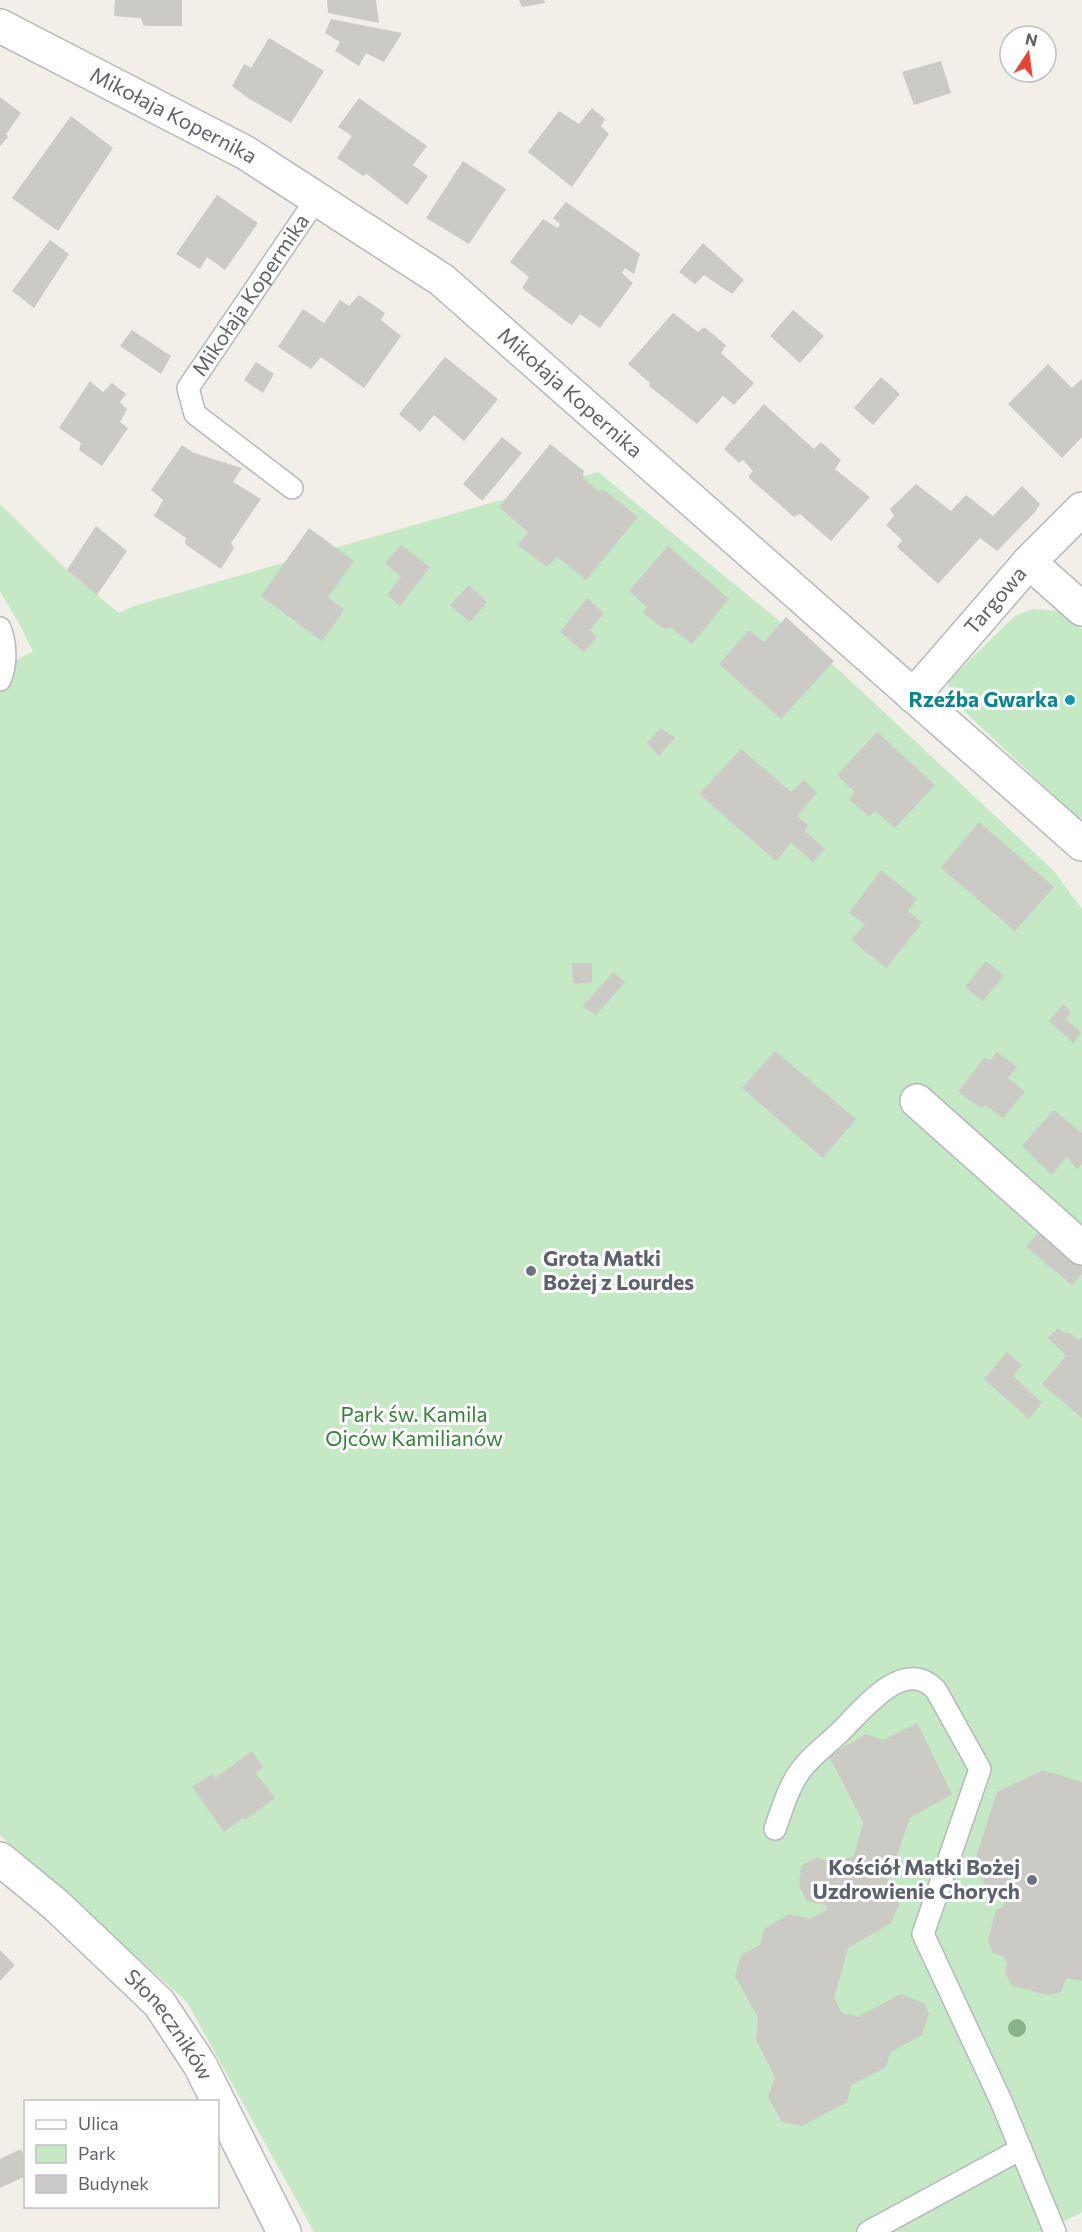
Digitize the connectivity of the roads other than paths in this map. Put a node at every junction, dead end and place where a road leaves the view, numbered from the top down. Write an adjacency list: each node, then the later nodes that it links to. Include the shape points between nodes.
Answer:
1 (0, 26): 2 (street, Mikołaja Kopernika, via 246,153)
2 (317, 198): 3 (lane, Mikołaja Kopermika, via 188,387 195,414); 9 (street, Mikołaja Kopernika, via 442,280)
3 (292, 488)
4 (1082, 508): 5 (street, Targowa)
5 (1029, 562): 6 (street); 9 (street, Targowa)
6 (1082, 609)
7 (0, 628): 8 (lane, via 5,648)
8 (0, 680)
9 (914, 696): 10 (street, Mikołaja Kopernika)
10 (1082, 844)
11 (916, 1101): 12 (street)
12 (1082, 1248)
13 (775, 1829): 17 (lane, via 800,1770 886,1687 913,1678 926,1681 936,1690 980,1768 923,1934)
14 (0, 1859): 15 (street, Słoneczników, via 56,1905 159,2002)
15 (218, 2100)
16 (219, 2103): 18 (street, Słoneczników)
17 (1021, 2150): 19 (lane); 20 (lane)
18 (284, 2232)
19 (868, 2232)
20 (1055, 2232)

